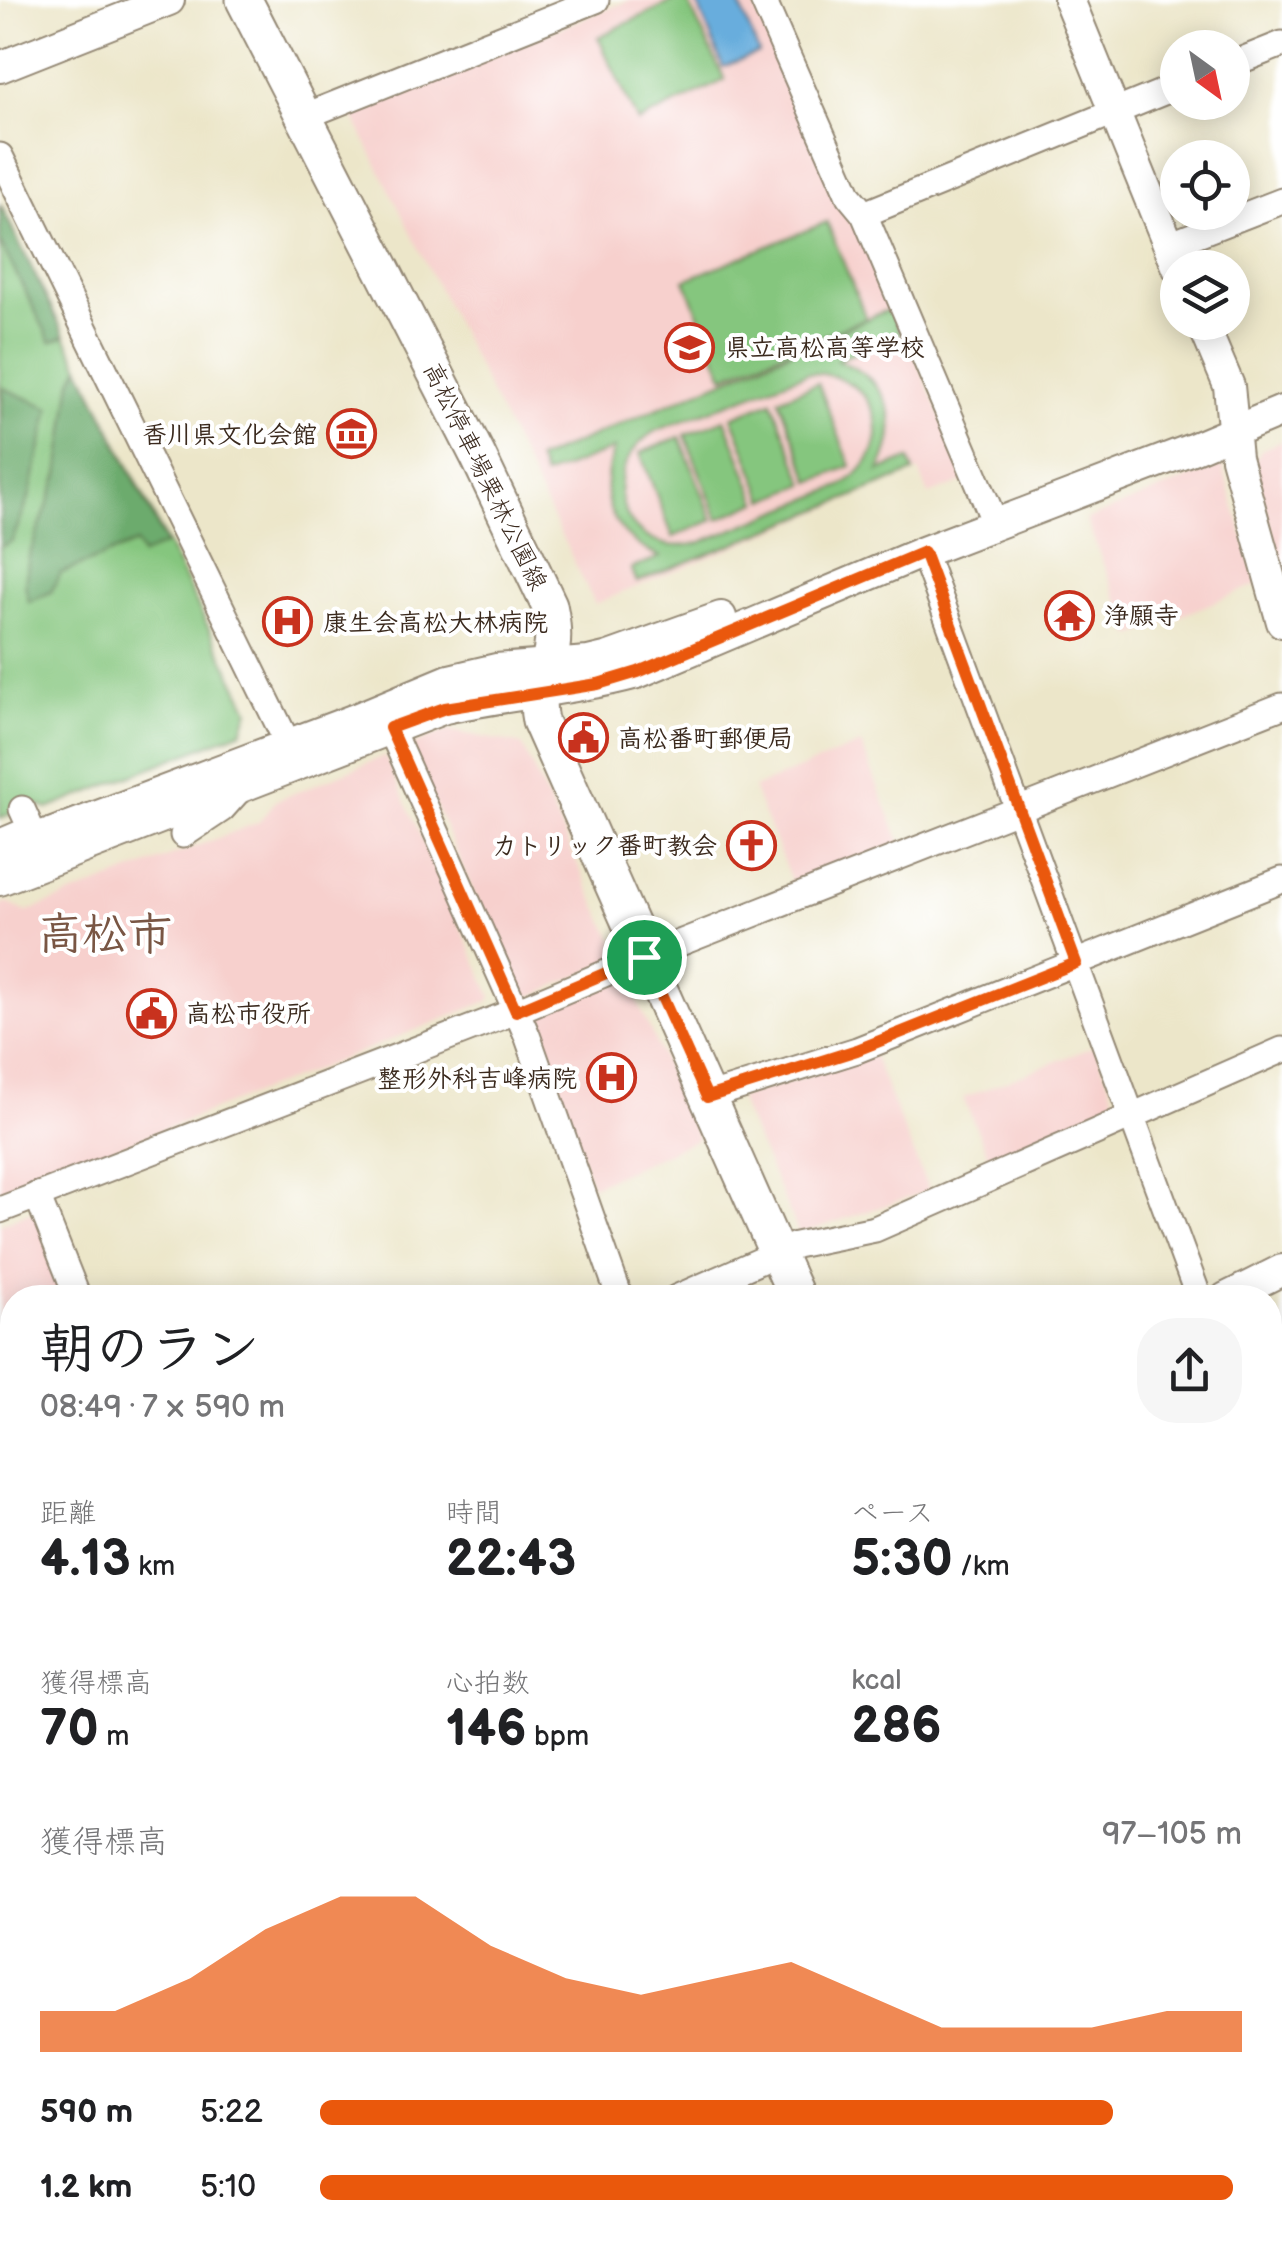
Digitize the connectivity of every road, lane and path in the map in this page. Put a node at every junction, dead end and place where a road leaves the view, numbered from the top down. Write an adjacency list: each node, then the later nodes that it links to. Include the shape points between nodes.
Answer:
1 (169, 0): 8 (street)
2 (244, 0): 11 (main road, 高松停車場栗林公園線)
3 (596, 0): 11 (street)
4 (763, 0): 14 (street, via 849,196)
5 (1069, 0): 10 (street)
6 (1282, 44): 7 (street)
7 (1250, 57)
8 (0, 67)
9 (1160, 93): 10 (street)
10 (1115, 112): 14 (street); 15 (street)
11 (303, 117): 24 (main road, 高松停車場栗林公園線, via 543,590 552,648)
12 (0, 156): 27 (street, via 116,417)
13 (1282, 201): 16 (street)
14 (864, 214): 21 (street)
15 (1172, 250)
16 (1186, 250)
17 (1210, 340): 20 (street, via 1229,386)
18 (1282, 390): 20 (street)
19 (1282, 411): 20 (street)
20 (1232, 421): 21 (street); 22 (street); 23 (street, via 1240,474)
21 (990, 510): 24 (street)
22 (924, 552): 24 (street, via 638,672 598,684); 30 (street)
23 (1282, 622)
24 (542, 680): 26 (street); 27 (street, via 496,669 448,680); 36 (main road, 高松停車場栗林公園線, via 540,721)
25 (1282, 706): 30 (street)
26 (390, 728): 28 (street); 38 (street)
27 (288, 744): 33 (street)
28 (244, 785): 31 (street); 34 (street)
29 (22, 809): 32 (street, via 30,829)
30 (1018, 810): 36 (street); 37 (street)
31 (183, 835)
32 (0, 842)
33 (0, 853)
34 (0, 880)
35 (1282, 880): 37 (street)
36 (644, 957): 38 (street); 40 (main road, 高松停車場栗林公園線)
37 (1076, 963): 40 (street, via 857,1050); 41 (street)
38 (516, 1011): 42 (street); 47 (street)
39 (1282, 1050): 41 (street)
40 (707, 1097): 44 (main road, 高松停車場栗林公園線)
41 (1132, 1115): 44 (street, via 876,1229); 50 (street)
42 (37, 1195): 43 (street); 46 (street)
43 (0, 1210)
44 (776, 1252): 48 (street); 49 (main road, 高松停車場栗林公園線)
45 (1282, 1270): 51 (street)
46 (73, 1285)
47 (615, 1285)
48 (704, 1285)
49 (790, 1285)
50 (1194, 1285)
51 (1252, 1285)

